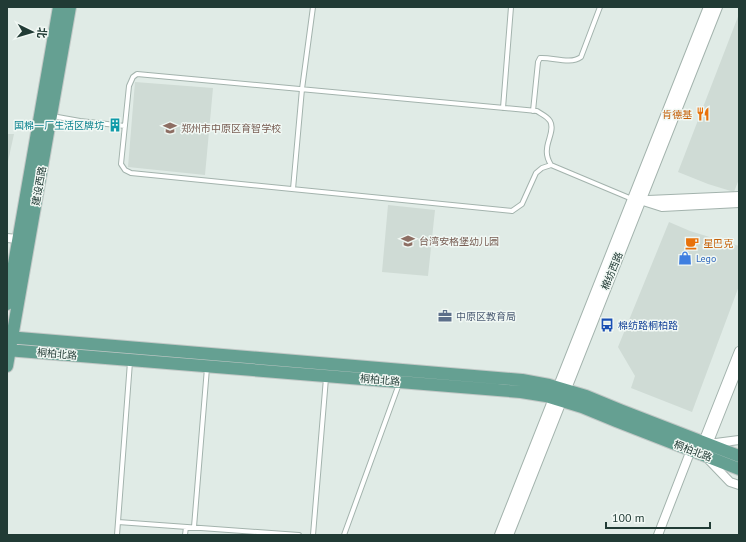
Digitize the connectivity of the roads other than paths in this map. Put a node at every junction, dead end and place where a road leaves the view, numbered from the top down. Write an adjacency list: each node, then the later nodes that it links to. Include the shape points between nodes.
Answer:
1 (60, 7): 18 (main road, 建设西路)
2 (70, 7): 11 (main road, 建设西路)
3 (312, 7): 8 (lane)
4 (512, 7): 9 (lane)
5 (600, 7): 10 (lane, via 578,60 540,58)
6 (709, 7): 16 (street, 棉纺西路)
7 (717, 7): 16 (street, 棉纺西路)
8 (302, 89): 9 (lane); 12 (lane, via 137,74 129,86); 14 (lane)
9 (503, 108): 10 (lane)
10 (533, 111): 13 (lane, via 537,111 551,123 547,156)
11 (51, 116): 12 (lane); 20 (main road, 建设西路)
12 (125, 126): 14 (lane, via 121,164 131,174)
13 (551, 165): 14 (lane, via 536,173 522,204 512,211); 16 (lane)
14 (293, 189)
15 (739, 196): 16 (street)
16 (636, 199): 17 (street, via 662,206); 29 (street, 棉纺西路)
17 (739, 203)
18 (13, 239): 19 (main road, 建设西路)
19 (7, 304)
20 (9, 337): 21 (main road, 建设西路); 29 (main road, 桐柏北路, via 522,380 549,385)
21 (8, 350): 23 (main road, 桐柏北路); 24 (main road, 建设西路)
22 (739, 351): 31 (street)
23 (130, 360): 25 (main road, 桐柏北路); 36 (lane)
24 (7, 366)
25 (207, 366): 27 (main road, 桐柏北路); 38 (lane)
26 (739, 366): 31 (street)
27 (326, 376): 28 (main road, 桐柏北路); 42 (lane)
28 (400, 382): 29 (main road, 桐柏北路, via 546,396); 43 (lane)
29 (560, 394): 31 (main road, 桐柏北路, via 586,396); 32 (main road, 桐柏北路, via 582,407); 44 (street, 棉纺西路); 45 (street, 棉纺西路)
30 (739, 440): 31 (street)
31 (705, 447): 32 (main road, 桐柏北路); 33 (main road, 桐柏北路); 34 (main road, 桐柏北路); 35 (street, via 730,482)
32 (691, 450): 46 (street)
33 (739, 456)
34 (739, 469)
35 (739, 485)
36 (118, 522): 37 (lane); 39 (lane)
37 (186, 526): 38 (lane); 40 (lane)
38 (194, 527): 41 (lane)
39 (117, 535)
40 (185, 535)
41 (299, 535)
42 (313, 535)
43 (344, 535)
44 (500, 535)
45 (508, 535)
46 (658, 535)

